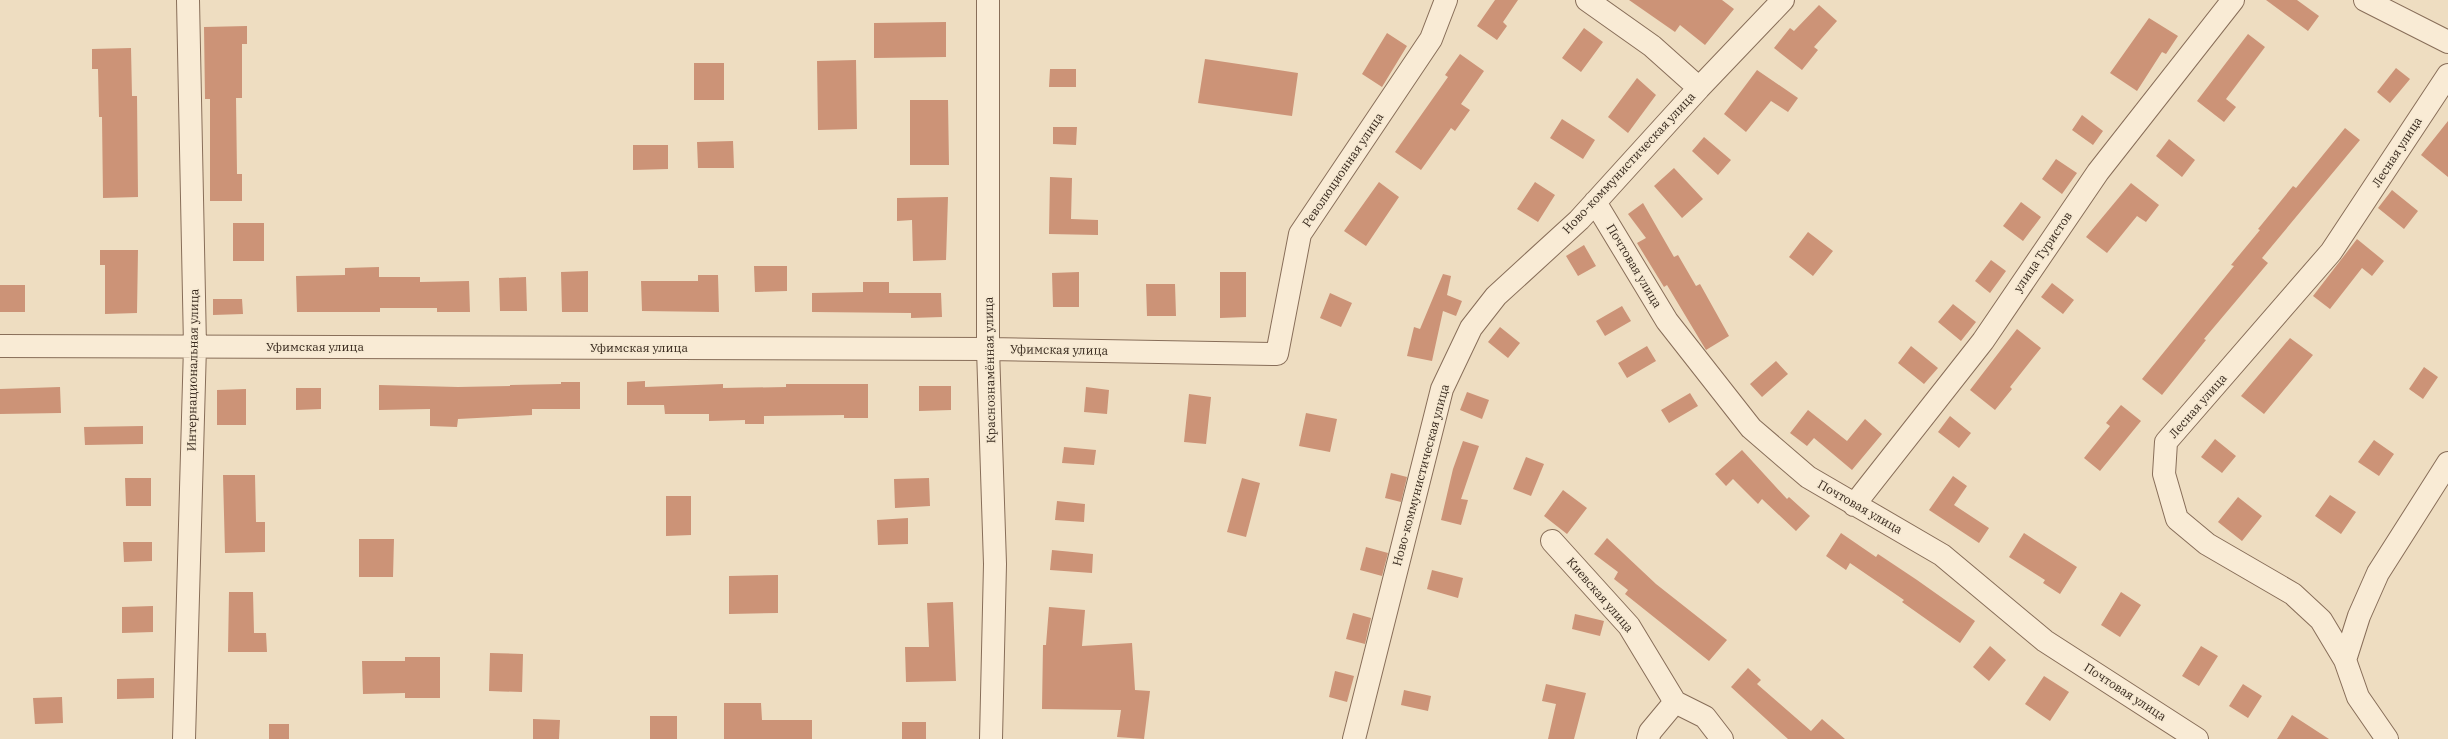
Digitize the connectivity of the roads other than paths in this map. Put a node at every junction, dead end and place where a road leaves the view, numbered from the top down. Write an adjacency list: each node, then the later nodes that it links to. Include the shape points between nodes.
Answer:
1 (188, 0): 13 (street, Интернациональная улица)
2 (988, 0): 14 (street, Краснознамённая улица)
3 (1446, 0): 15 (street, Революционная улица, via 1431,39 1300,234)
4 (1587, 0): 10 (street, via 1652,46)
5 (1783, 0): 10 (street, Ново-коммунистическая улица)
6 (2232, 0): 17 (street, улица Туристов, via 2098,172 1983,341)
7 (2365, 0): 8 (street)
8 (2448, 42)
9 (2448, 75): 19 (street, Лесная улица, via 2331,252 2166,442 2164,474 2177,519 2207,544 2293,594 2321,620)
10 (1699, 88): 11 (street, Ново-коммунистическая улица)
11 (1595, 202): 17 (street, Почтовая улица, via 1667,321 1751,428 1808,477); 23 (street, Ново-коммунистическая улица, via 1496,296 1471,328 1442,389)
12 (0, 346): 13 (street, Уфимская улица)
13 (195, 346): 14 (street, Уфимская улица); 21 (street, Интернациональная улица)
14 (988, 349): 15 (street, Уфимская улица); 22 (street, Краснознамённая улица, via 995,564)
15 (1277, 354)
16 (2448, 463): 19 (street, via 2378,573 2359,616)
17 (1854, 505): 26 (street, Почтовая улица, via 1942,555 2045,641)
18 (1552, 541): 20 (street, Киевская улица, via 1629,626)
19 (2345, 660): 27 (street, Лесная улица, via 2358,697)
20 (1675, 702): 24 (street, via 1650,732); 25 (street, via 1705,717)
21 (184, 739)
22 (991, 739)
23 (1354, 739)
24 (1648, 739)
25 (1722, 739)
26 (2197, 739)
27 (2387, 739)

